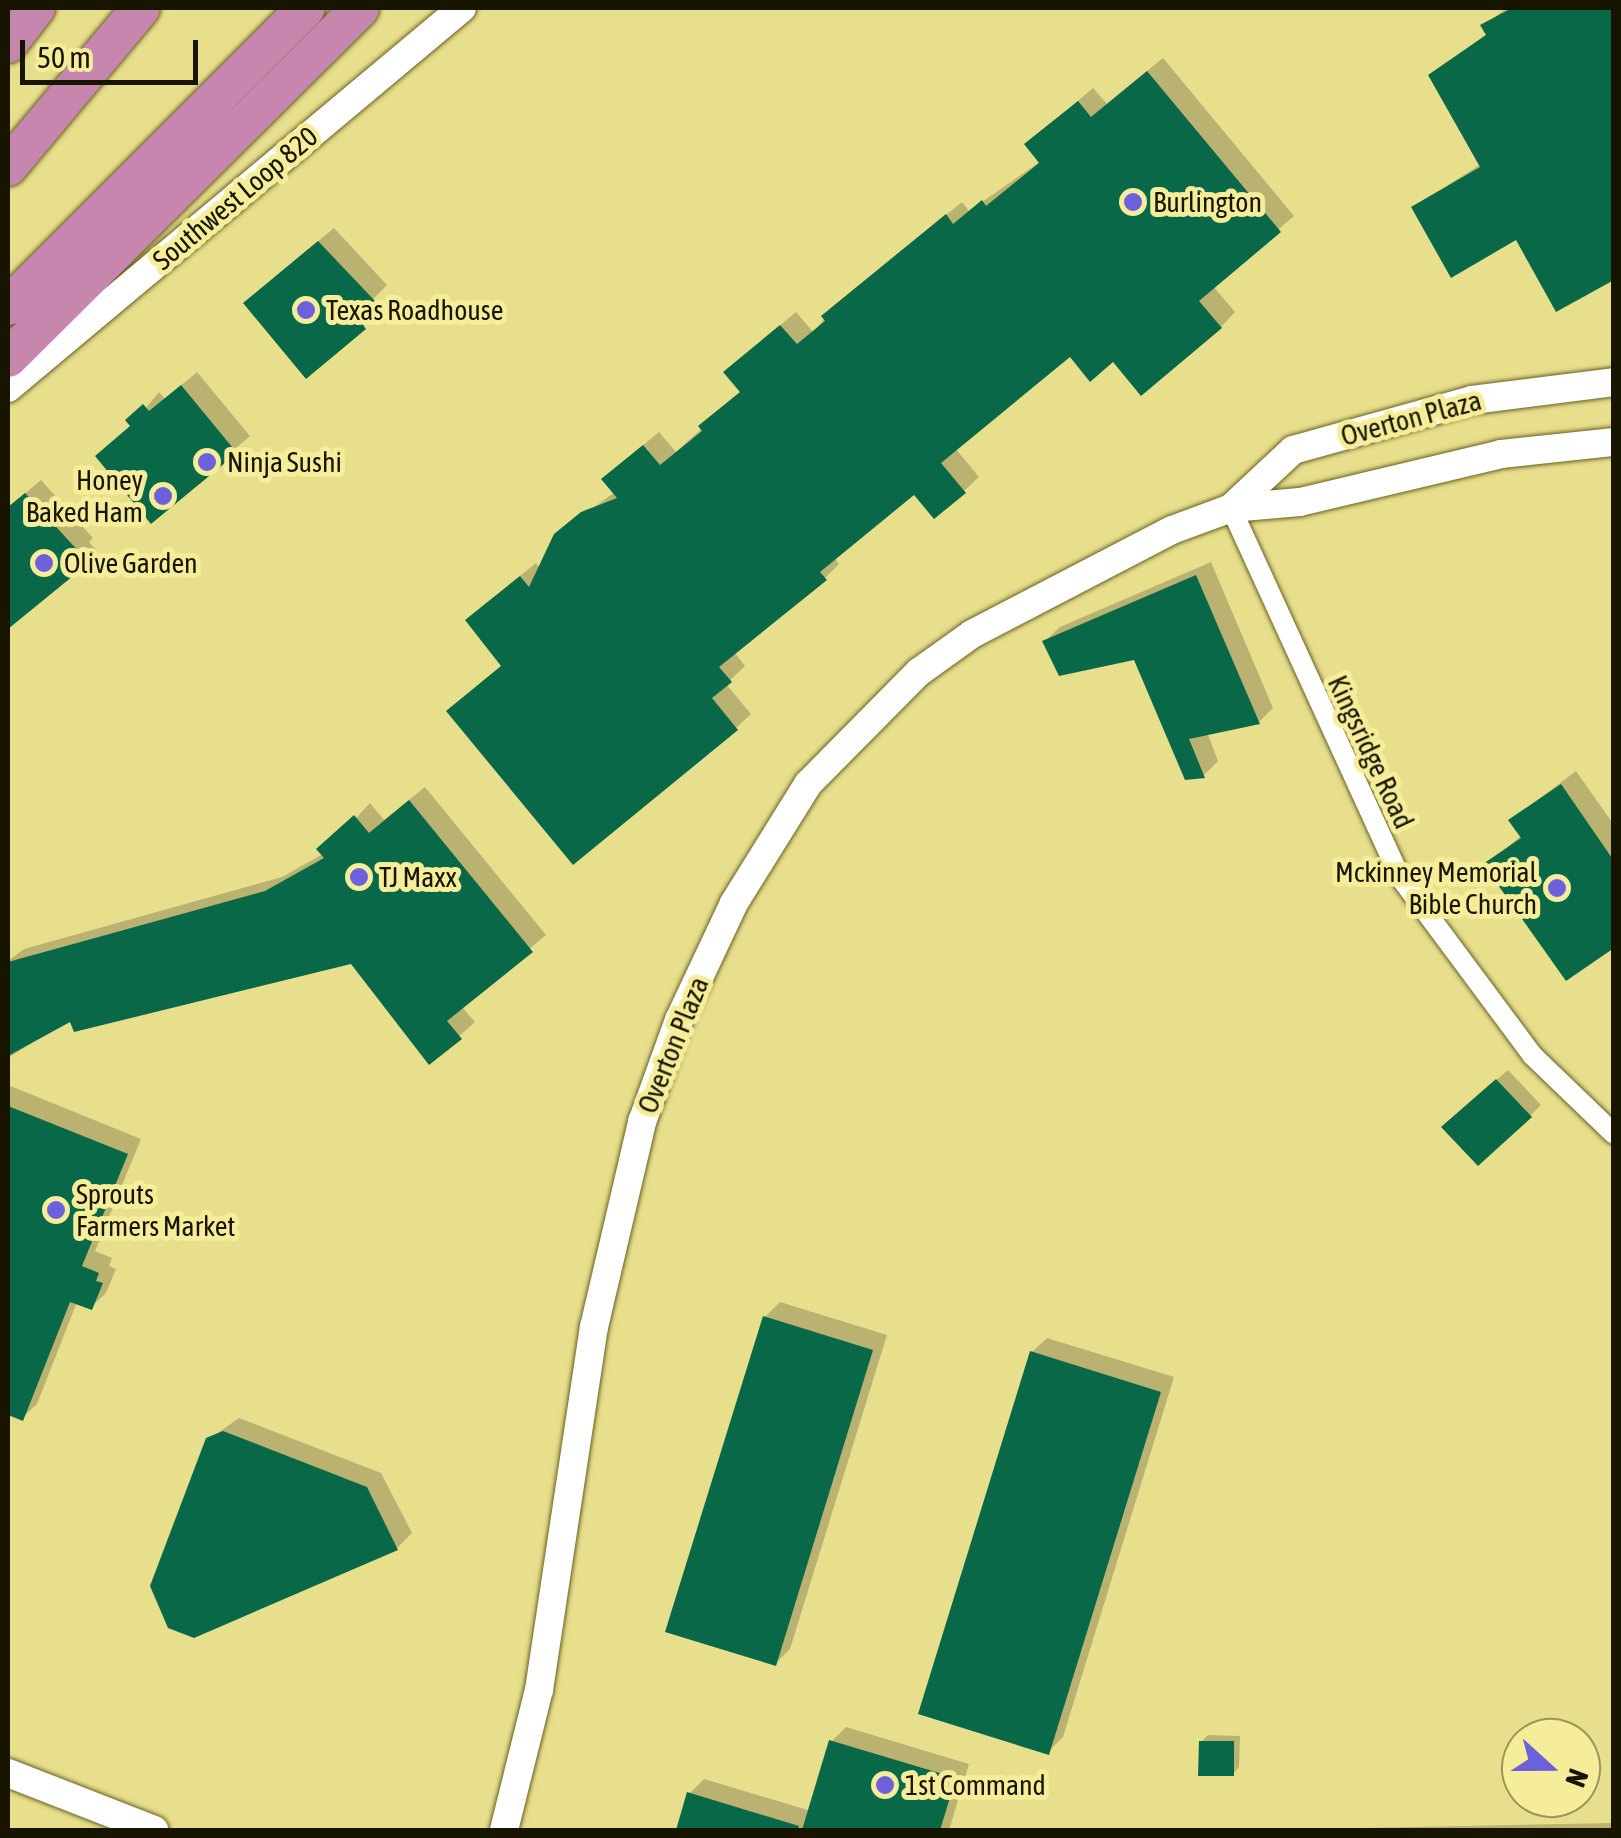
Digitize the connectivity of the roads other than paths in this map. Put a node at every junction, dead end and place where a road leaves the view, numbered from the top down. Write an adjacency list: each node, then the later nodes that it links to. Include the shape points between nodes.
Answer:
1 (36, 8): 6 (highway)
2 (141, 8): 7 (highway)
3 (306, 8): 8 (highway)
4 (360, 8): 9 (highway)
5 (462, 8): 11 (street, Southwest Loop 820)
6 (8, 44)
7 (8, 167)
8 (8, 306)
9 (8, 358)
10 (1614, 382): 13 (street, Overton Plaza, via 1472,400 1293,450)
11 (8, 388)
12 (1614, 442): 13 (street, Overton Plaza, via 1501,454 1300,502)
13 (1231, 508): 14 (street, Kingsridge Road, via 1400,877 1532,1055); 17 (street, Overton Plaza, via 1023,603 919,672 808,784 734,903 679,1020 620,1202 539,1690)
14 (1614, 1134)
15 (8, 1773): 16 (street)
16 (154, 1830)
17 (504, 1830)

